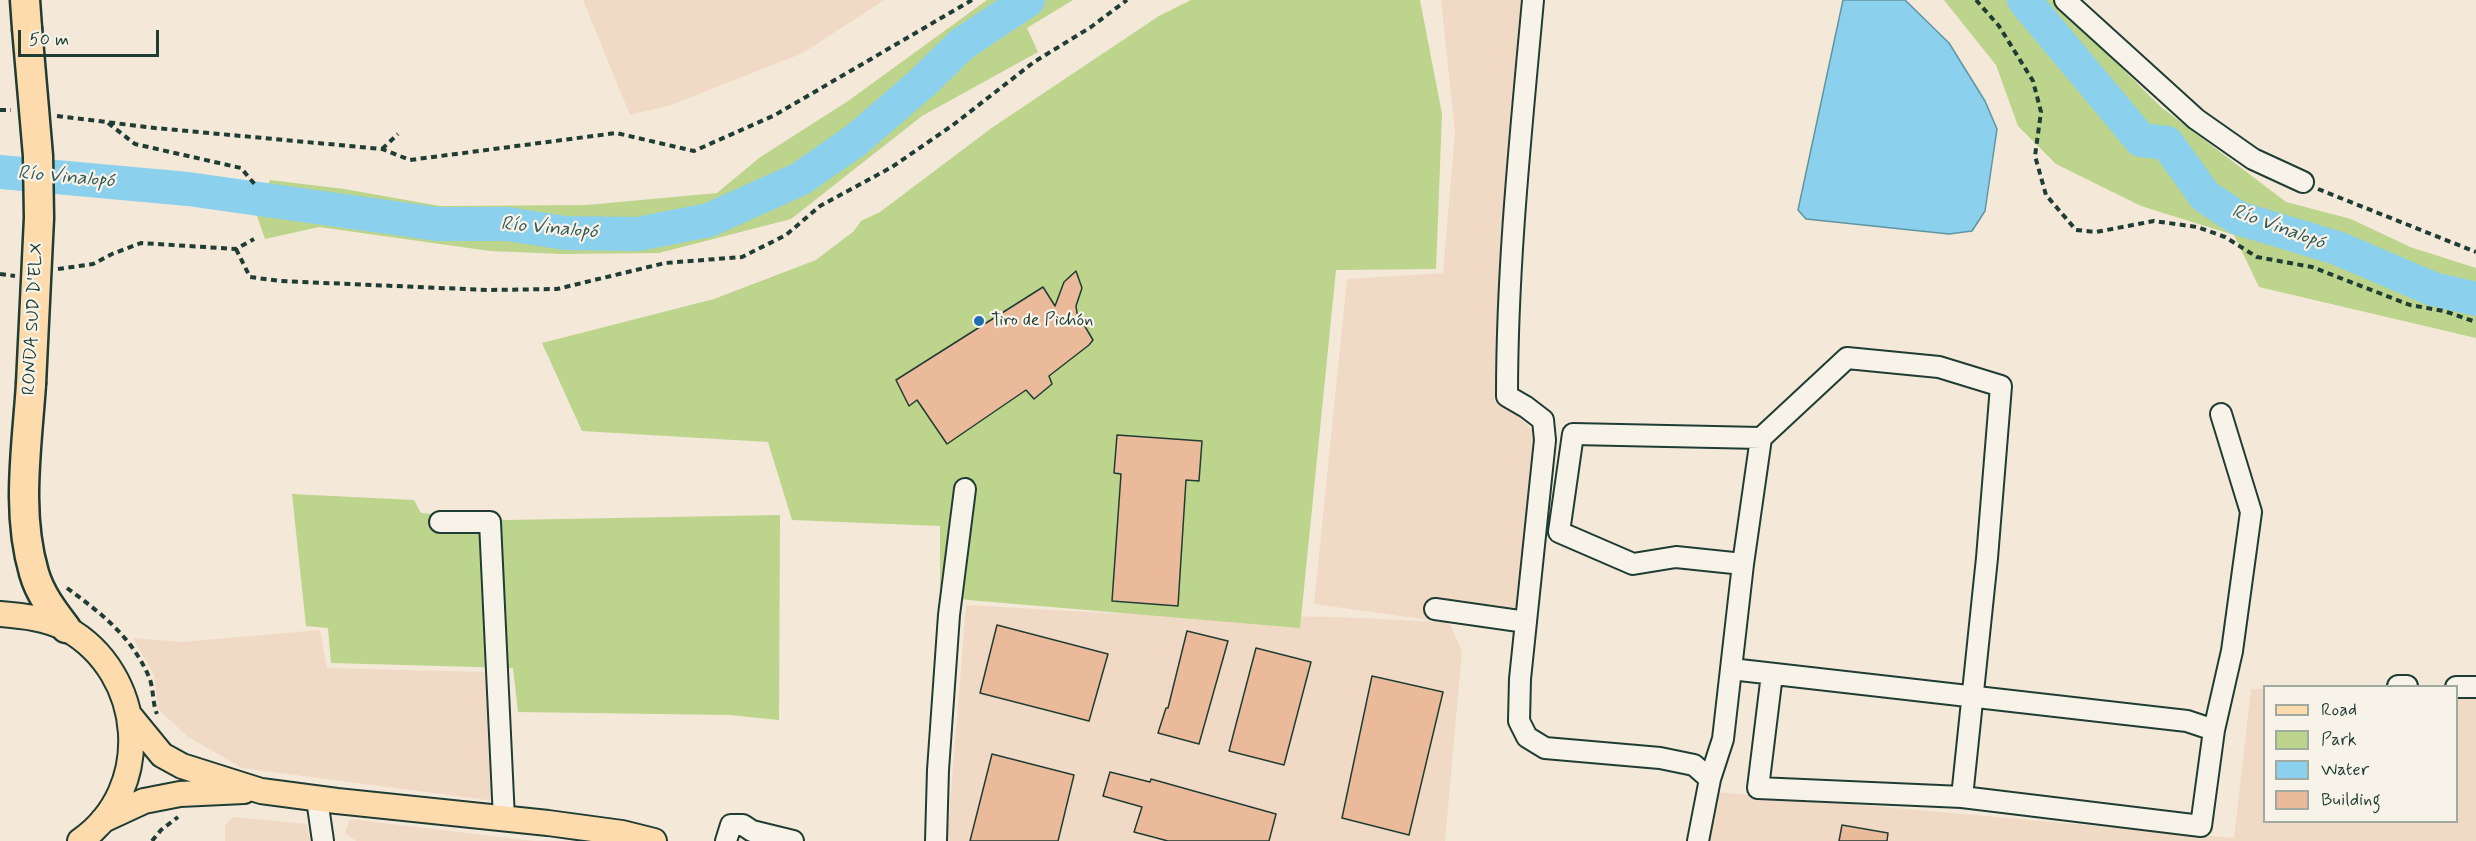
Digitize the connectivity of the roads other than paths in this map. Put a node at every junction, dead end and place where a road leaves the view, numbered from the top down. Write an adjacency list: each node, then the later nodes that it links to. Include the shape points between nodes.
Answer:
1 (25, 0): 13 (highway, RONDA SUD D'ELX, bridge, via 39,218 24,502 34,573 46,601)
2 (1533, 0): 12 (street, via 1507,345 1507,396 1543,420 1545,440)
3 (2066, 0): 4 (street, via 2196,119 2253,159)
4 (2303, 182)
5 (2221, 414): 20 (street, via 2251,512 2232,651)
6 (1761, 438): 9 (street); 9 (street, via 1573,434 1569,456 1559,532 1633,564 1676,557); 18 (street, via 1847,358 1940,367 2001,386)
7 (965, 489): 21 (street, via 970,520 939,667)
8 (440, 522): 26 (street, via 490,522)
9 (1743, 564): 14 (street)
10 (1435, 609): 12 (street)
11 (0, 614): 13 (main road, via 32,616)
12 (1526, 622): 22 (street, via 1519,721 1527,736 1545,748 1660,758 1694,765)
13 (66, 628): 19 (main road, via 89,644 108,665 122,689)
14 (1731, 669): 15 (street); 22 (street, via 1723,739)
15 (1772, 674): 18 (street); 24 (street, via 1758,788)
16 (2458, 687): 17 (street)
17 (2476, 687)
18 (1973, 697): 20 (street, via 2187,721); 24 (street)
19 (130, 716): 23 (main road, via 162,755 182,766); 27 (main road, via 132,744 128,771 118,798)
20 (2214, 730): 24 (street, via 2201,826)
21 (938, 770): 33 (street, via 930,821); 34 (street)
22 (1710, 779): 35 (street)
23 (261, 791): 25 (main road); 27 (main road, via 180,794 144,801)
24 (1962, 797)
25 (317, 799): 26 (main road); 29 (street)
26 (504, 819): 30 (main road, via 622,833)
27 (102, 821): 28 (main road)
28 (80, 841)
29 (323, 841)
30 (654, 841)
31 (726, 841): 32 (street, via 731,825 743,825)
32 (793, 841)
33 (919, 841)
34 (936, 841)
35 (1698, 841)

